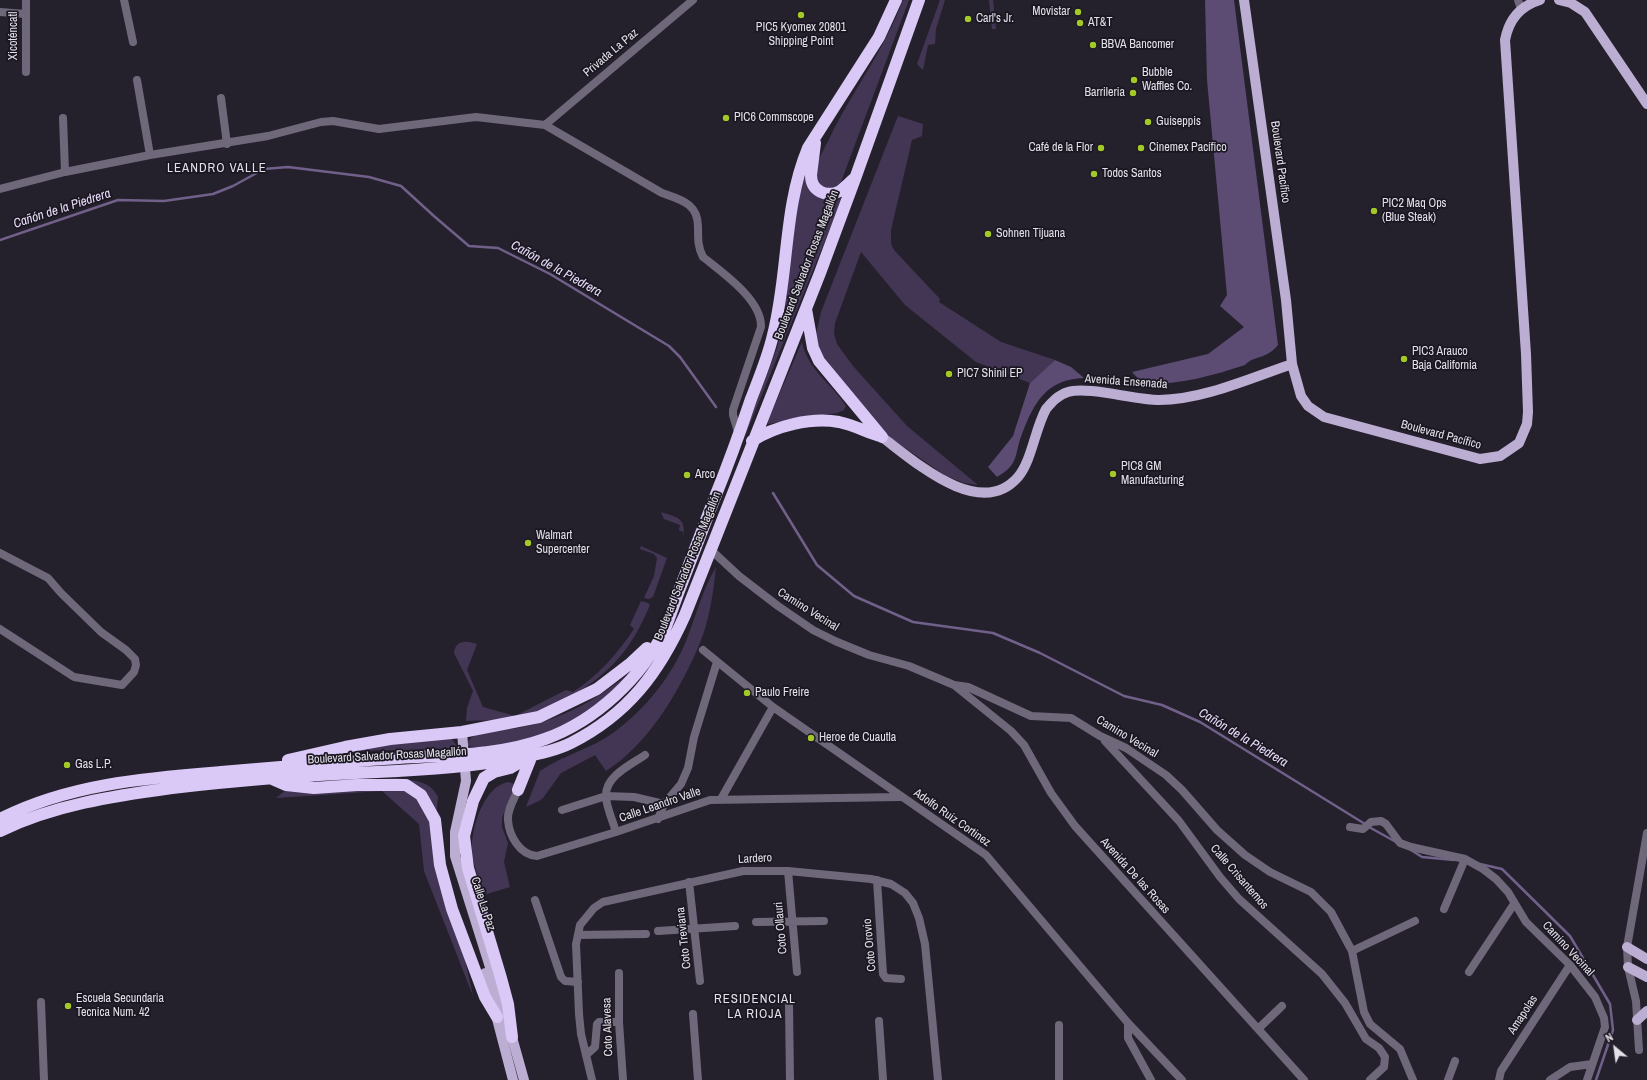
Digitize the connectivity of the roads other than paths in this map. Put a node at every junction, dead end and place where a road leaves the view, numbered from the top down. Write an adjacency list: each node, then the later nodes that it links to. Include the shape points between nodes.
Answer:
1 (26, 0): 11 (street, Xicoténcatl)
2 (124, 0): 12 (street)
3 (693, 0): 18 (street, Privada La Paz)
4 (896, 0): 19 (highway, Boulevard Salvador Rosas Magallón, via 879,37)
5 (919, 0): 23 (highway, Boulevard Salvador Rosas Magallón)
6 (1244, 0): 26 (main road, Boulevard Pacífico, via 1286,300)
7 (1540, 0): 9 (main road, Boulevard Pacífico)
8 (1559, 0): 16 (main road, via 1571,3 1585,12)
9 (1520, 5): 26 (main road, Boulevard Pacífico, via 1505,40 1527,376 1527,424 1519,443 1500,456 1480,459 1324,417 1308,406 1301,396)
10 (0, 12): 11 (street)
11 (26, 14): 13 (street, Xicoténcatl)
12 (133, 42)
13 (26, 72)
14 (137, 80): 21 (street)
15 (221, 98): 20 (street)
16 (1647, 104)
17 (63, 118): 22 (street)
18 (545, 125): 20 (street, via 476,117 379,129 333,121); 27 (street, via 662,193 679,199 693,208 699,221 698,240 703,257 757,307 762,320 761,327 733,410)
19 (816, 136): 23 (highway, via 811,175 815,189 823,193 834,193); 27 (highway, Boulevard Salvador Rosas Magallón, via 803,160 795,187 773,338)
20 (227, 144): 21 (street)
21 (150, 154): 22 (street)
22 (64, 172): 24 (street)
23 (856, 176): 25 (highway, Boulevard Salvador Rosas Magallón)
24 (0, 189)
25 (805, 308): 28 (highway, via 810,338 819,361); 29 (highway, Boulevard Salvador Rosas Magallón)
26 (1292, 364): 28 (main road, Avenida Ensenada, via 1187,397 1159,400 1099,392 1069,392 1053,401 1046,409 1018,476 1004,487 990,492 973,492 943,480)
27 (739, 434): 33 (highway, Boulevard Salvador Rosas Magallón)
28 (882, 437): 29 (highway, via 829,421 775,428)
29 (752, 441): 30 (highway, Boulevard Salvador Rosas Magallón)
30 (711, 550): 36 (street, Camino Vecinal, via 759,592 813,630 869,655 909,666); 40 (highway, Boulevard Salvador Rosas Magallón, via 672,643 660,666 645,684 613,716 596,728 560,748)
31 (0, 553): 32 (street, via 48,578 101,632 126,650 135,659 136,665 134,672 122,685 74,677)
32 (0, 630)
33 (664, 630): 39 (highway, via 632,663 597,689 569,704 539,717); 42 (highway, Boulevard Salvador Rosas Magallón, via 646,660 614,696 580,721 546,739 493,751)
34 (703, 650): 35 (street, Adolfo Ruiz Cortinez)
35 (717, 662): 37 (street, Adolfo Ruiz Cortinez); 49 (street, via 694,737 688,768 681,784)
36 (954, 685): 38 (street, Camino Vecinal, via 968,687 1031,716 1071,718); 97 (street, Avenida De las Rosas, via 1011,731 1024,745 1051,794 1075,826)
37 (773, 707): 47 (street, Adolfo Ruiz Cortinez); 48 (street)
38 (1100, 736): 74 (street, Camino Vecinal, via 1126,748 1166,775 1217,830 1246,855 1270,872 1316,896 1331,912); 116 (street, Calle Crisantemos, via 1179,821 1239,899 1322,974 1345,1003 1366,1039 1379,1048 1385,1057 1384,1067)
39 (460, 737): 42 (highway, via 390,739); 82 (main road, Calle La Paz, via 466,781 455,832 456,856)
40 (531, 755): 43 (highway); 44 (highway, Boulevard Salvador Rosas Magallón, via 450,768); 45 (highway)
41 (646, 755): 46 (street, via 613,778)
42 (252, 769): 51 (highway, Boulevard Salvador Rosas Magallón, via 84,789 33,804)
43 (505, 770): 45 (highway, via 514,773); 98 (highway, via 494,772 484,778 473,801 464,836 468,868 508,1004)
44 (269, 778): 54 (highway, Boulevard Salvador Rosas Magallón, via 218,782 98,799 45,812); 91 (highway, via 286,785 314,788 406,785 420,795 435,820 439,859 452,909 484,997)
45 (518, 790): 55 (street, Calle Leandro Valle, via 508,819 513,837 526,854 546,854)
46 (606, 796): 49 (street, via 634,797); 50 (street); 55 (street)
47 (901, 797): 48 (street, Calle Leandro Valle); 95 (street, Adolfo Ruiz Cortinez, via 986,855)
48 (721, 799): 52 (street, Calle Leandro Valle, via 702,802)
49 (664, 804): 52 (street)
50 (562, 810)
51 (0, 819)
52 (658, 819): 55 (street, Calle Leandro Valle)
53 (1350, 827): 57 (street, Camino Vecinal, via 1363,829 1370,822 1381,821 1400,843 1411,848)
54 (0, 831)
55 (616, 832)
56 (1647, 833): 73 (street)
57 (1465, 859): 62 (street, Camino Vecinal, via 1483,868 1496,879 1508,892); 63 (street)
58 (788, 871): 59 (street, Lardero); 60 (street, Lardero, via 743,870); 67 (street, Coto Ollauri)
59 (878, 880): 83 (street, Coto Orovio, via 883,974 886,978); 111 (street, Lardero, via 891,884 905,893 913,903 919,918 925,944)
60 (689, 882): 69 (street, Coto Treviana); 72 (street, Lardero, via 603,902 586,916 580,925)
61 (535, 900): 85 (street, via 559,970 565,981)
62 (1514, 904): 76 (street, Camino Vecinal, via 1530,927); 79 (street)
63 (1444, 909)
64 (824, 921): 67 (street)
65 (1415, 921): 74 (street)
66 (756, 922): 67 (street)
67 (792, 922): 78 (street, Coto Ollauri)
68 (735, 926): 69 (street)
69 (694, 929): 70 (street); 84 (street, Coto Treviana)
70 (658, 931)
71 (646, 934): 72 (street)
72 (578, 935): 85 (street, Lardero)
73 (1627, 947): 75 (main road); 77 (street)
74 (1352, 951): 117 (street, Camino Vecinal, via 1364,1012 1370,1024 1400,1049)
75 (1647, 959)
76 (1570, 965): 102 (street, Camino Vecinal, via 1594,997 1604,1018 1605,1027); 119 (street, Amapolas, via 1501,1071)
77 (1628, 967): 81 (main road); 92 (street)
78 (797, 972)
79 (1469, 972)
80 (620, 973): 94 (street, Coto Alavesa)
81 (1647, 977)
82 (490, 979): 91 (main road, Calle La Paz); 98 (main road, Calle La Paz)
83 (901, 979)
84 (700, 981)
85 (578, 982): 100 (street, Lardero, via 579,1014)
86 (41, 1002): 103 (street)
87 (789, 1005): 109 (street)
88 (1282, 1006): 97 (street)
89 (1647, 1011): 92 (main road)
90 (693, 1014): 108 (street)
91 (497, 1017): 104 (main road, Calle La Paz)
92 (1638, 1020): 99 (street)
93 (879, 1021): 110 (street)
94 (619, 1022): 100 (street, via 597,1024 595,1047); 107 (street, Coto Alavesa)
95 (1128, 1023): 113 (street, via 1128,1038); 114 (street, Adolfo Ruiz Cortinez)
96 (1059, 1026): 112 (street)
97 (1258, 1029): 115 (street, Avenida De las Rosas)
98 (512, 1037): 105 (main road, Calle La Paz)
99 (1639, 1050)
100 (586, 1055): 106 (street, Lardero)
101 (1455, 1061): 118 (street)
102 (1592, 1064): 120 (street, via 1570,1067); 121 (street, Camino Vecinal)
103 (44, 1080)
104 (513, 1080)
105 (524, 1080)
106 (592, 1080)
107 (623, 1080)
108 (698, 1080)
109 (790, 1080)
110 (883, 1080)
111 (938, 1080)
112 (1058, 1080)
113 (1151, 1080)
114 (1182, 1080)
115 (1304, 1080)
116 (1370, 1080)
117 (1413, 1080)
118 (1448, 1080)
119 (1499, 1080)
120 (1550, 1080)
121 (1587, 1080)

